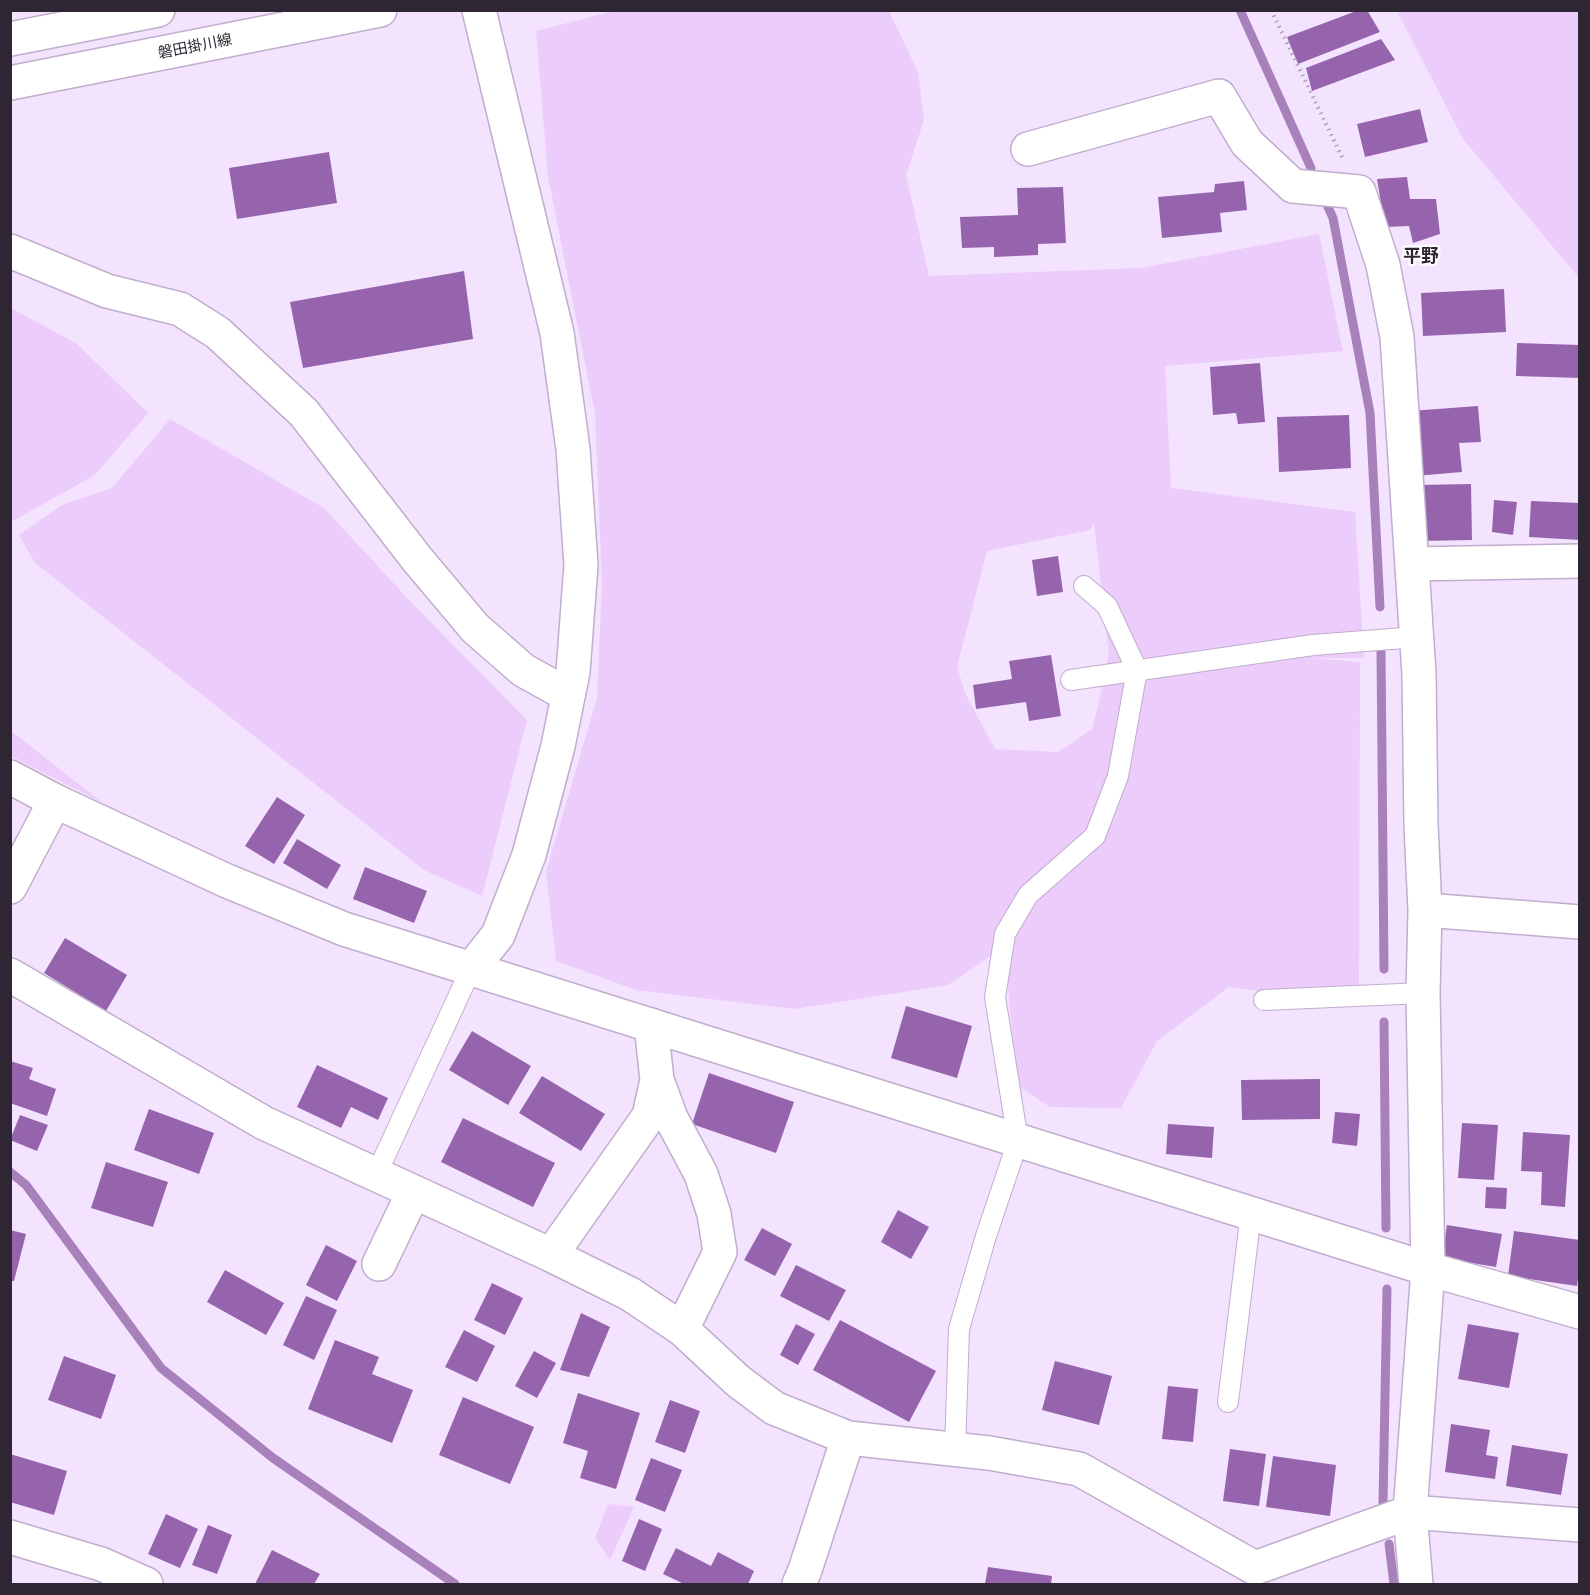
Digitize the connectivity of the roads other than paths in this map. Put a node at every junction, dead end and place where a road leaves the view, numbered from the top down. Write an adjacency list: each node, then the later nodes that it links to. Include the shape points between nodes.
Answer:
1 (158, 10): 4 (street)
2 (380, 10): 5 (street, 磐田掛川線)
3 (480, 10): 14 (street, via 557,333 573,449 581,565)
4 (10, 39)
5 (10, 83)
6 (1028, 149): 9 (street, via 1219,96 1247,143 1293,186 1359,192 1383,265 1397,337)
7 (10, 251): 14 (street, via 106,291 180,309 218,333 304,413 475,628 523,670)
8 (1580, 561): 9 (street)
9 (1412, 564): 11 (street)
10 (1084, 586): 12 (lane, via 1107,606)
11 (1416, 637): 12 (lane, via 1313,645); 18 (street)
12 (1137, 670): 13 (lane); 26 (lane, via 1118,776 1095,836 1028,895 1005,934 995,997)
13 (1071, 680)
14 (568, 695): 20 (street, via 529,855 498,935)
15 (10, 777): 16 (street)
16 (55, 801): 17 (street); 20 (street, via 227,881 334,925)
17 (10, 887)
18 (1425, 910): 19 (street); 22 (street)
19 (1580, 922)
20 (471, 969): 24 (street); 27 (lane)
21 (10, 975): 27 (street, via 264,1124)
22 (1423, 993): 23 (lane); 32 (street)
23 (1264, 1000)
24 (651, 1025): 25 (street); 26 (street)
25 (657, 1080): 30 (street, via 649,1116); 34 (street, via 671,1118 700,1174 714,1214 720,1252)
26 (1018, 1141): 29 (street); 37 (lane, via 959,1329)
27 (376, 1175): 28 (street)
28 (413, 1193): 30 (street); 31 (street)
29 (1251, 1214): 32 (street); 35 (lane)
30 (551, 1256): 34 (street, via 630,1294)
31 (379, 1264)
32 (1428, 1269): 33 (street); 38 (street)
33 (1580, 1312)
34 (682, 1329): 36 (street, via 774,1408)
35 (1228, 1402)
36 (848, 1438): 37 (street); 43 (street)
37 (955, 1450): 41 (street, via 1079,1469)
38 (1410, 1512): 39 (street); 41 (street); 44 (street)
39 (1580, 1525)
40 (10, 1537): 42 (street, via 100,1564)
41 (1252, 1576)
42 (146, 1584)
43 (799, 1584)
44 (1416, 1584)

